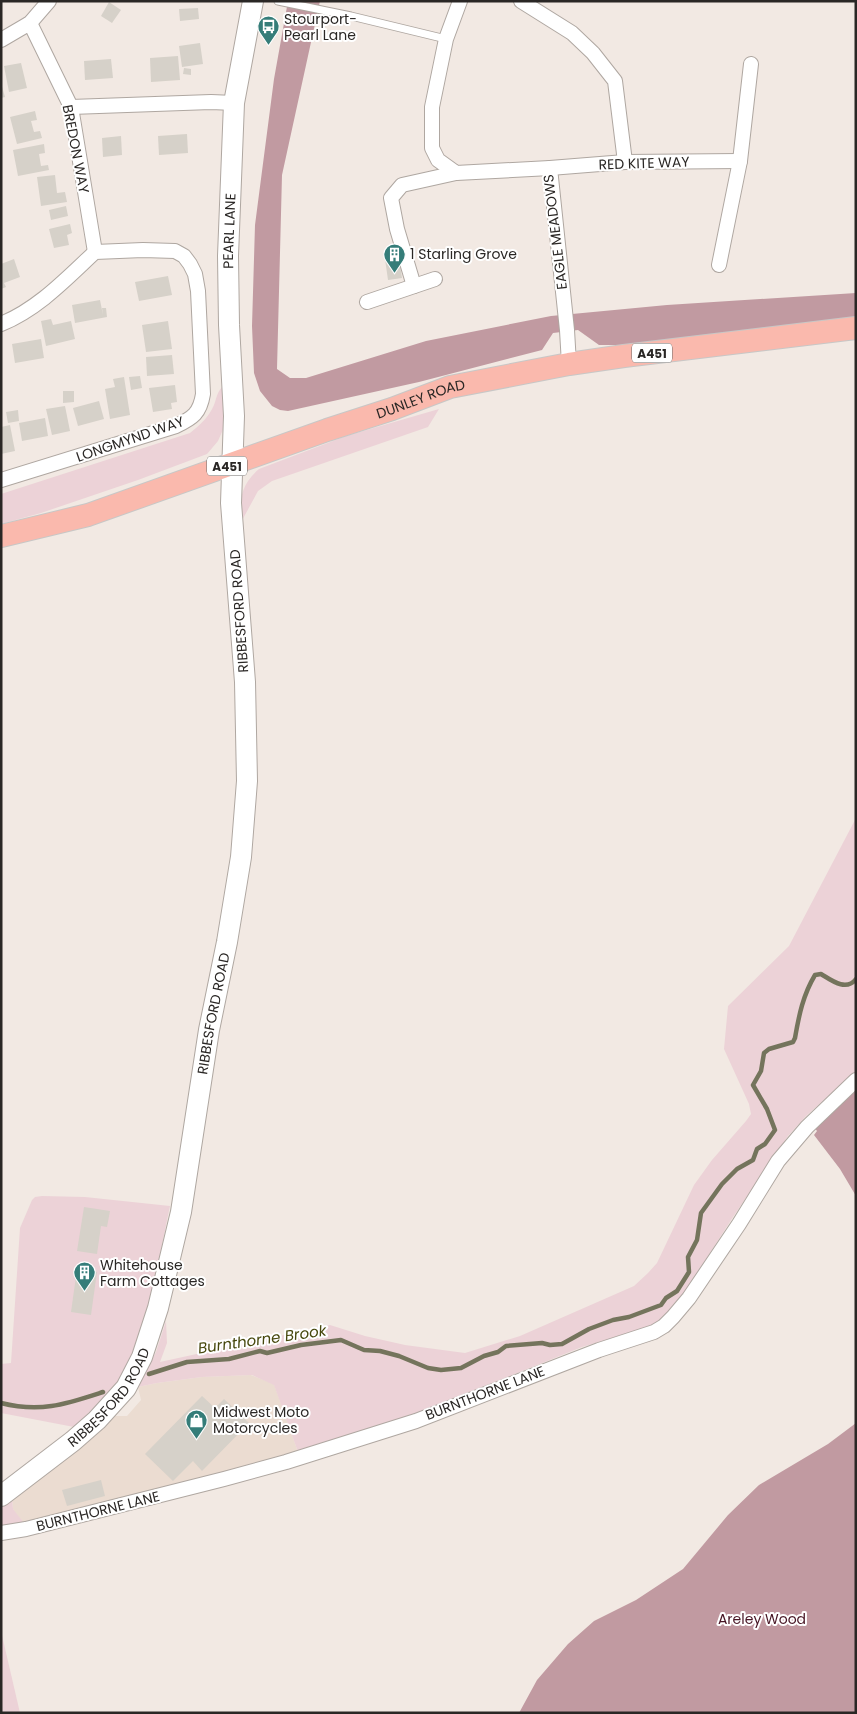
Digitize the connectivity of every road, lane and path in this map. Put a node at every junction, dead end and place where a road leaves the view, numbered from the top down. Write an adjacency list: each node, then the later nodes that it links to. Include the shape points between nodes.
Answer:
1 (48, 1): 6 (street)
2 (253, 1): 10 (main road, PEARL LANE)
3 (278, 1): 7 (lane)
4 (460, 1): 7 (street)
5 (521, 1): 13 (street, via 572,33 615,81)
6 (30, 23): 8 (street); 11 (street, BREDON WAY)
7 (446, 39): 15 (street, via 432,107 432,148 438,160)
8 (1, 40)
9 (751, 64): 12 (street)
10 (234, 103): 11 (street); 24 (main road, PEARL LANE, via 228,256 234,416)
11 (71, 107): 16 (street, BREDON WAY)
12 (740, 161): 13 (street, RED KITE WAY); 17 (street)
13 (625, 162): 14 (street, RED KITE WAY)
14 (550, 168): 15 (street, EAGLE MEADOWS); 23 (street, EAGLE MEADOWS)
15 (456, 173): 19 (street, EAGLE MEADOWS, via 402,185 391,198)
16 (95, 252): 21 (street, via 46,298); 25 (street, LONGMYND WAY, via 175,251 190,264 198,291 201,407 196,414 176,426)
17 (719, 264)
18 (435, 279): 19 (street)
19 (414, 286): 20 (street)
20 (367, 302)
21 (1, 324)
22 (856, 328): 23 (main road, DUNLEY ROAD / A451)
23 (569, 364): 24 (main road, DUNLEY ROAD / A451, via 450,387)
24 (232, 464): 26 (main road, DUNLEY ROAD / A451, via 88,515); 28 (main road, RIBBESFORD ROAD, via 231,503 244,682 247,781 241,857 228,942 209,1030 181,1212 152,1330 126,1388 73,1441)
25 (1, 480)
26 (1, 536)
27 (856, 1080): 29 (street, BURNTHORNE LANE, via 807,1127 778,1161 689,1298 664,1326 654,1332 416,1420 286,1462)
28 (1, 1496)
29 (1, 1534)

